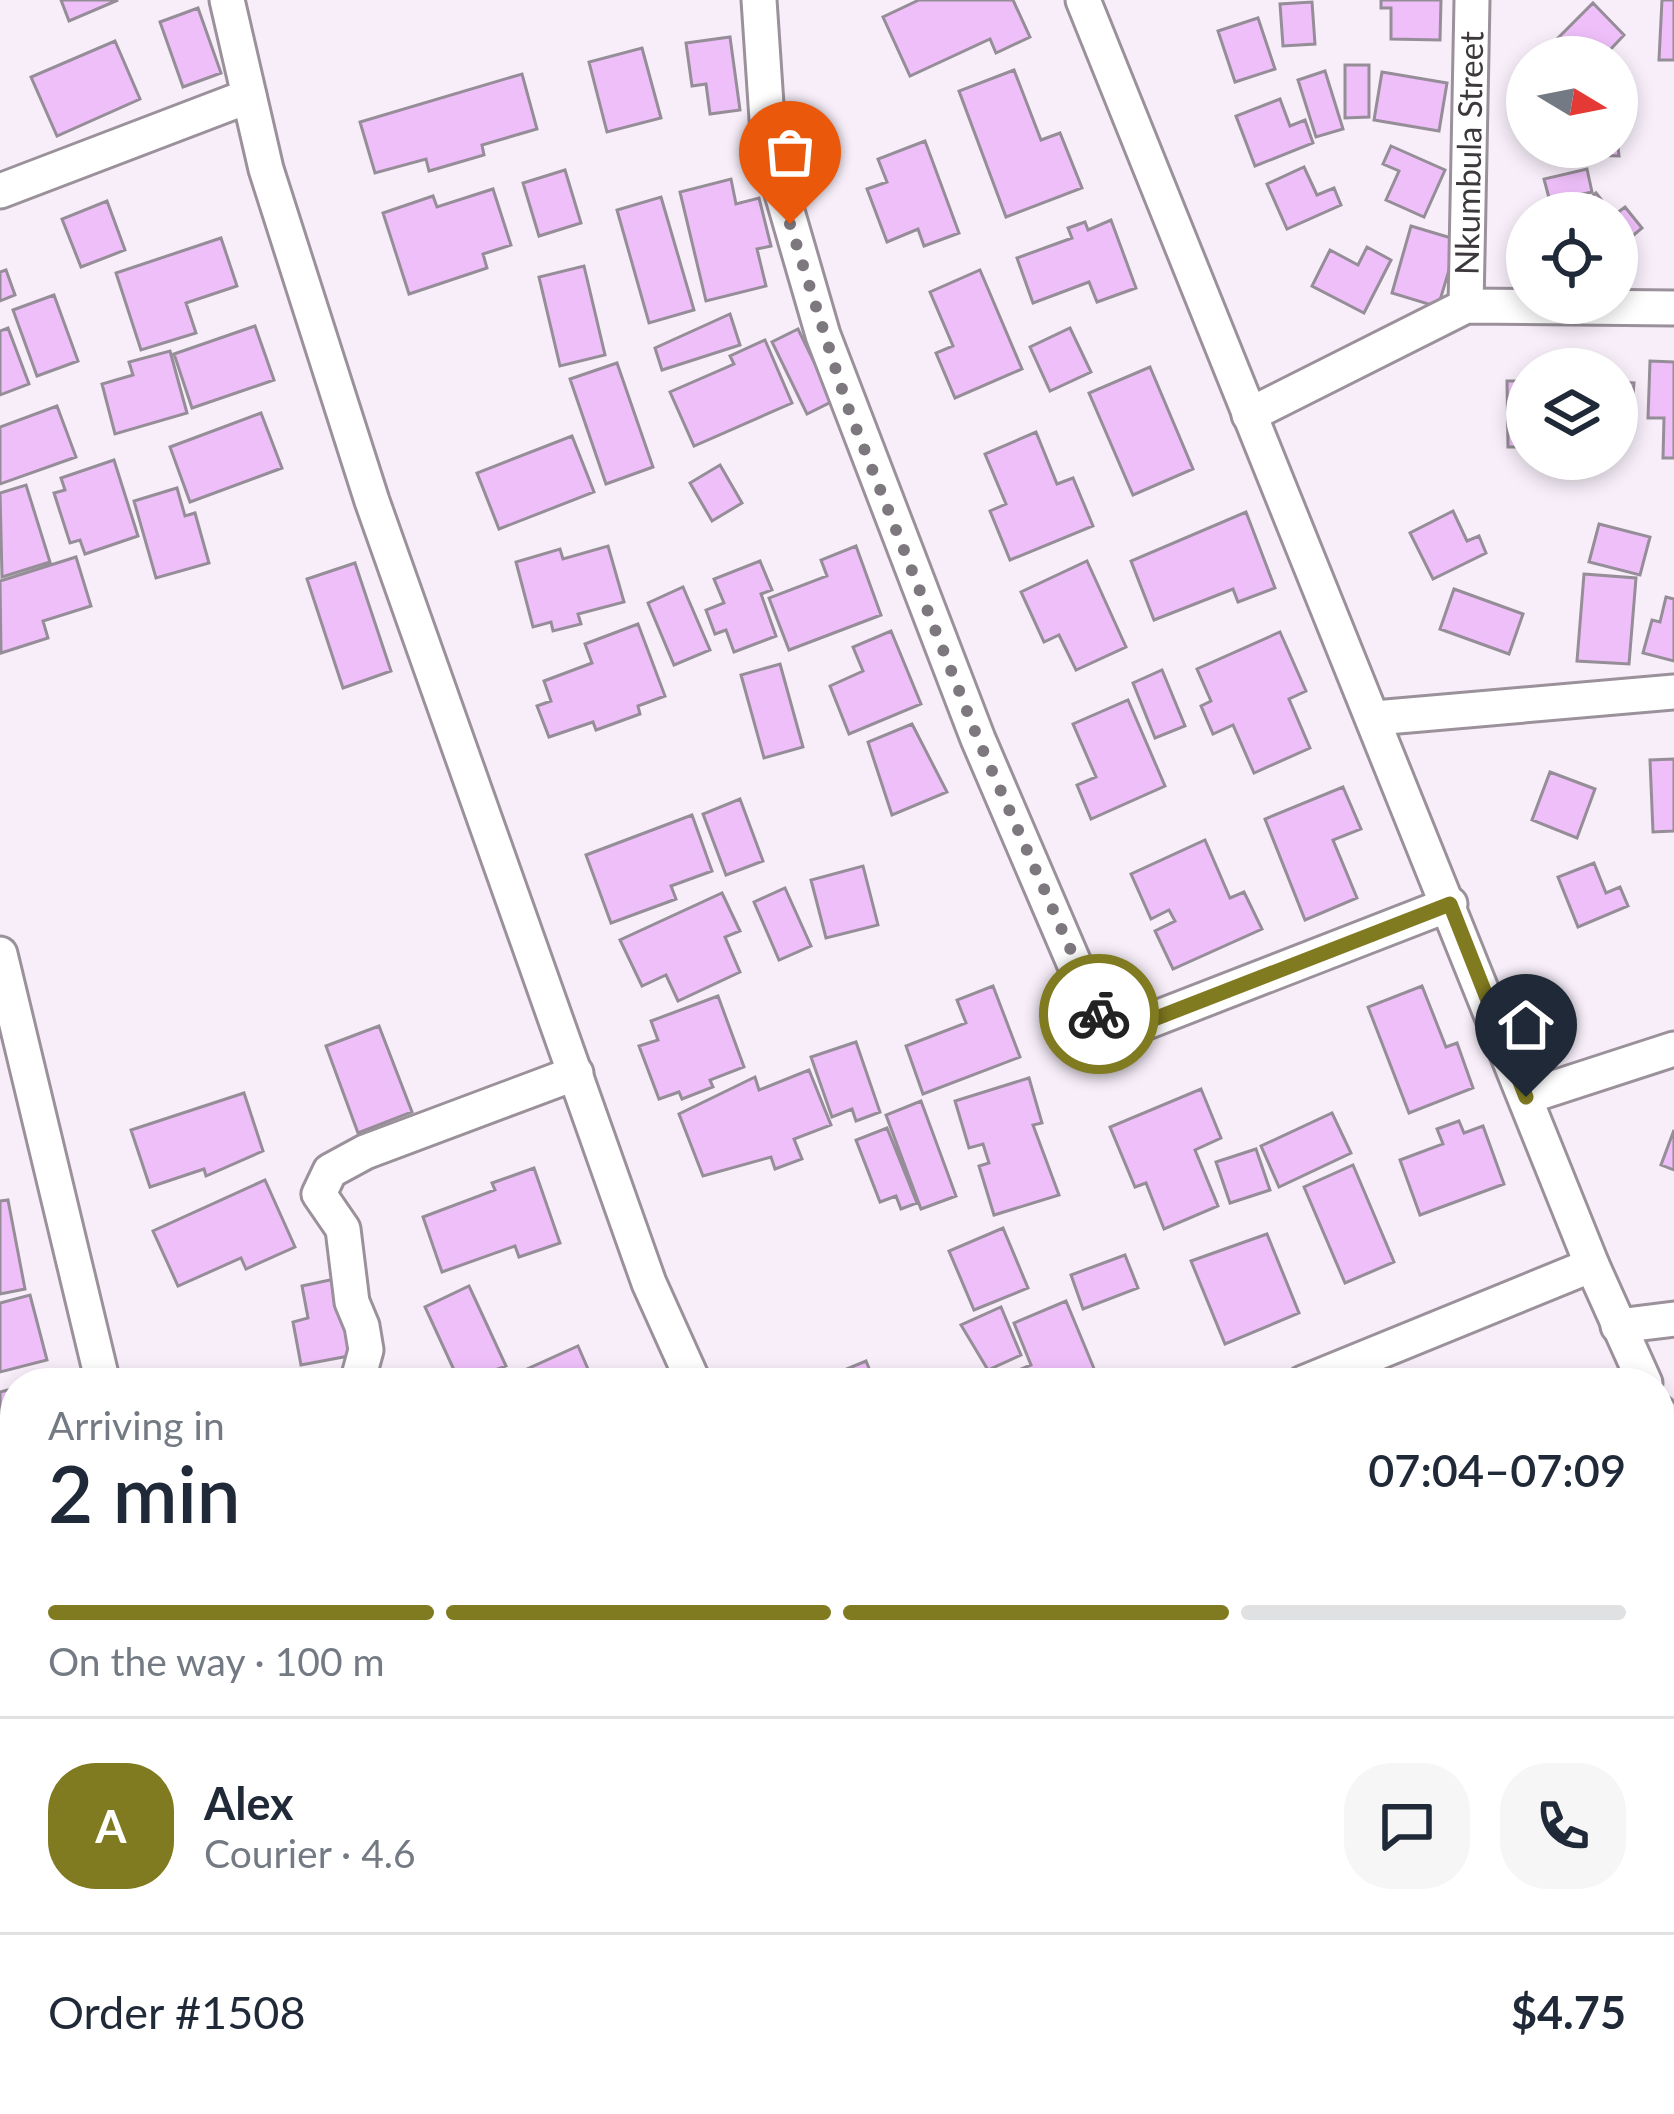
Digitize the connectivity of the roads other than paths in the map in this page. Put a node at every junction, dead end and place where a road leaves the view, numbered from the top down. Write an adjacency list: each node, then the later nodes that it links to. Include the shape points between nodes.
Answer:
1 (227, 0): 5 (street)
2 (759, 0): 12 (street, via 770,149 823,335 969,717 1092,1005 1114,1024 1136,1026)
3 (1083, 0): 9 (street)
4 (1472, 0): 7 (street, Nkumbula Street)
5 (249, 96): 6 (street); 15 (street, via 372,501)
6 (0, 190)
7 (1466, 306): 8 (street); 9 (street)
8 (1674, 308)
9 (1249, 415): 11 (street)
10 (1674, 692): 11 (street)
11 (1375, 718): 12 (street)
12 (1450, 904): 16 (street)
13 (0, 953): 20 (street)
14 (1674, 1049): 16 (street)
15 (576, 1073): 21 (street, via 404,1135 330,1171 320,1194 343,1228 364,1338); 22 (street)
16 (1526, 1097): 17 (street)
17 (1592, 1265): 19 (street); 23 (street)
18 (1674, 1319): 19 (street)
19 (1618, 1326): 24 (street)
20 (99, 1368)
21 (359, 1368)
22 (687, 1368)
23 (1340, 1368)
24 (1638, 1368)

